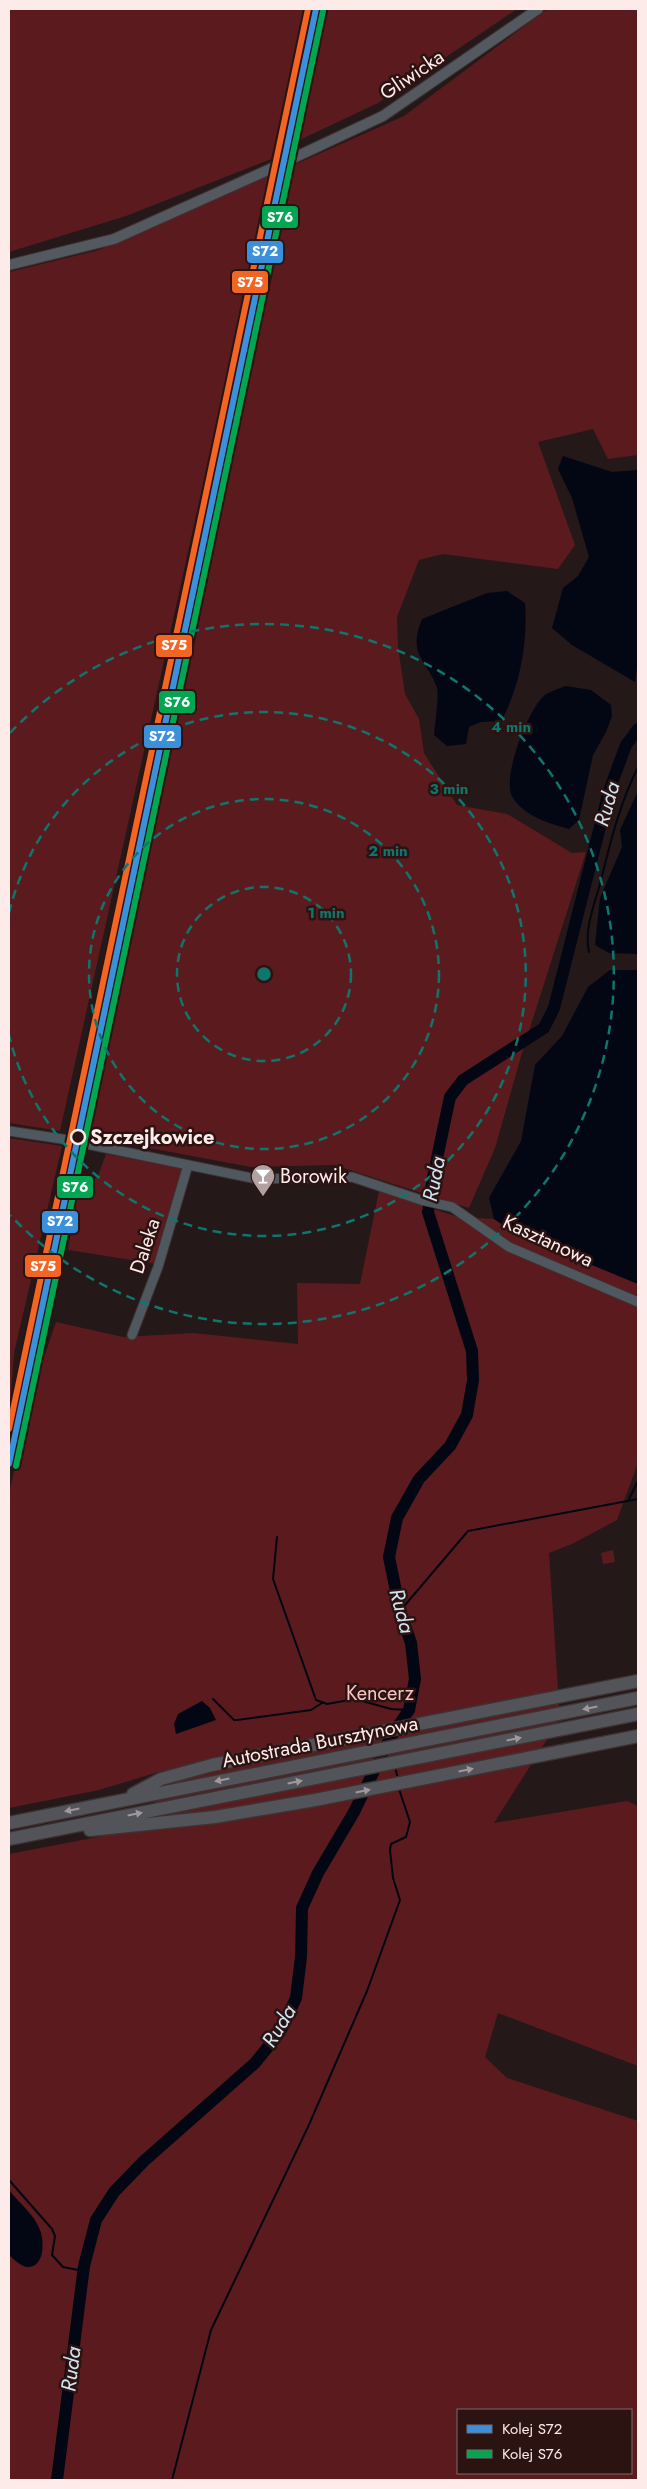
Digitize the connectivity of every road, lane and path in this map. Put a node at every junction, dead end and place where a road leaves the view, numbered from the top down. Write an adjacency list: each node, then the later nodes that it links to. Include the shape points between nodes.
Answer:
1 (538, 9): 2 (main road, Gliwicka, via 383,116 114,239)
2 (9, 265)
3 (9, 1131): 4 (street, Kasztanowa)
4 (188, 1165): 5 (street, Kasztanowa, via 257,1180 352,1177 421,1200 447,1205 509,1247); 6 (street, Daleka, via 158,1267)
5 (638, 1302)
6 (132, 1335)
7 (638, 1680): 11 (highway, via 174,1775)
8 (638, 1698): 11 (highway, Autostrada Bursztynowa, one-way to 11)
9 (638, 1714): 13 (highway, Autostrada Bursztynowa, one-way to 9)
10 (637, 1737): 13 (highway, one-way to 10, via 80,1831 215,1818)
11 (120, 1801): 12 (highway, Autostrada Bursztynowa, one-way to 12)
12 (9, 1823)
13 (53, 1830): 14 (highway, Autostrada Bursztynowa)
14 (9, 1839)

